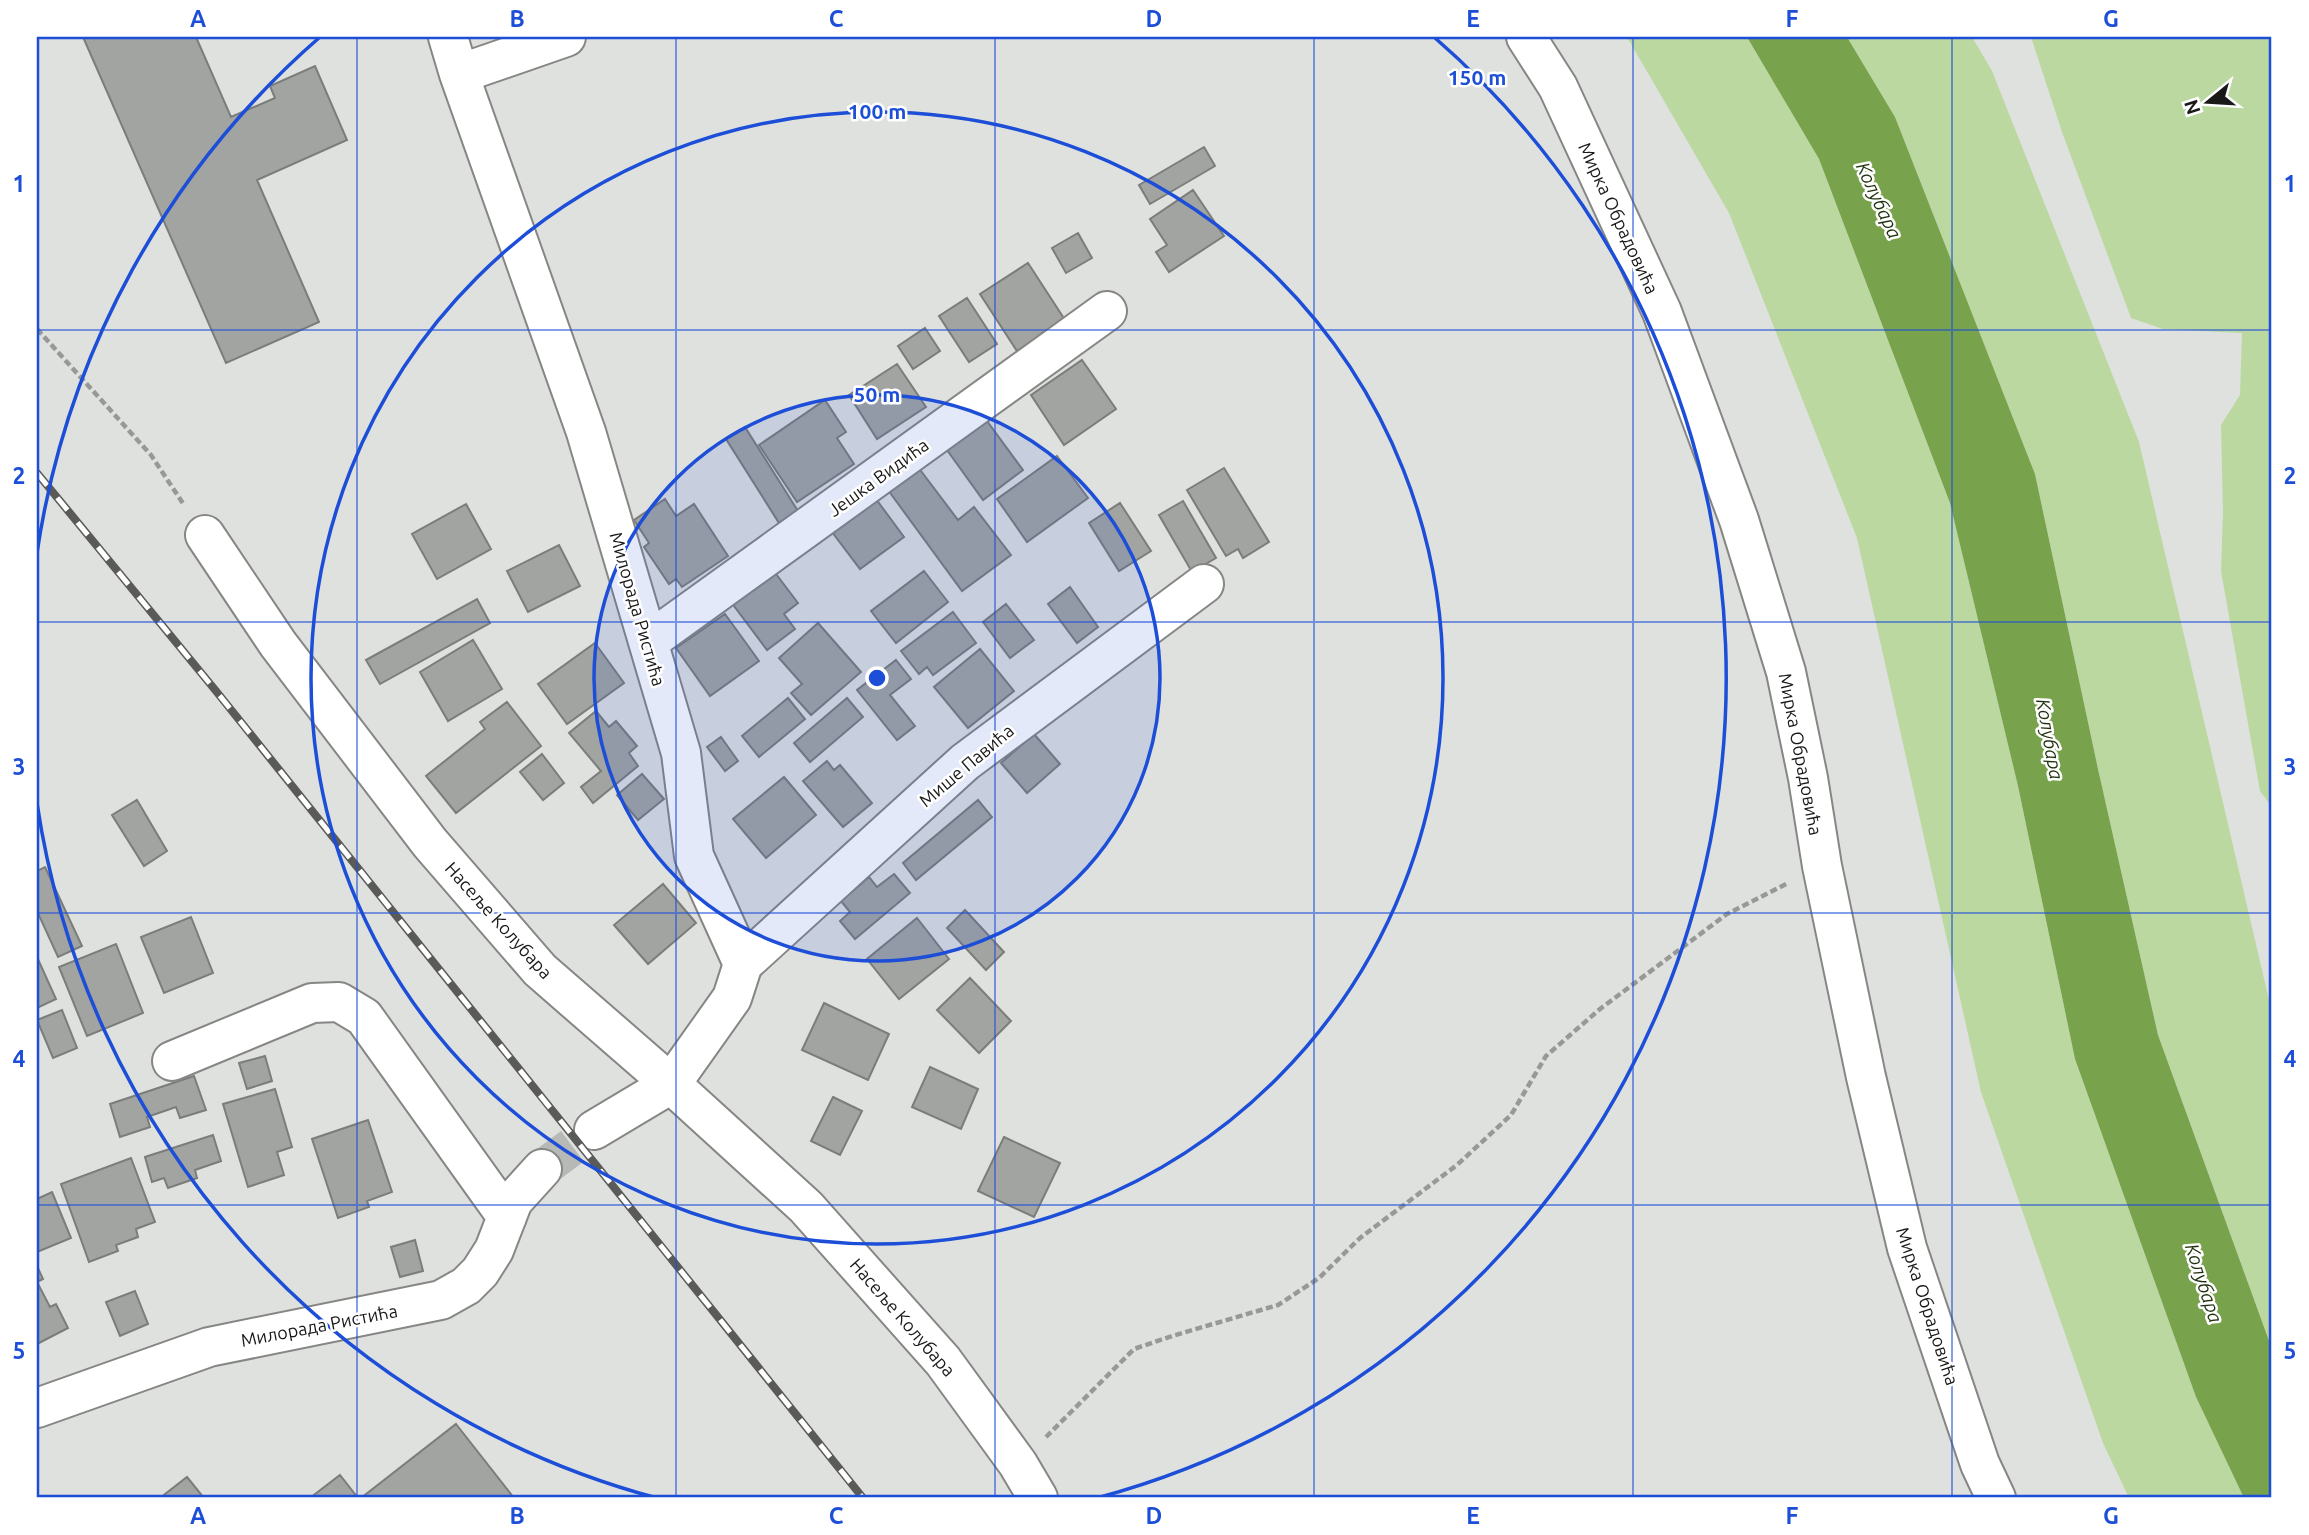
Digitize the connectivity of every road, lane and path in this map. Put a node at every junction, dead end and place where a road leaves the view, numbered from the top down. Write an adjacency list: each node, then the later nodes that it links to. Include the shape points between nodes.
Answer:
1 (449, 37): 6 (street, Милорада Ристића)
2 (476, 37): 6 (street)
3 (490, 37): 6 (street)
4 (566, 37): 6 (street)
5 (1526, 37): 12 (street, Мирка Обрадовића, via 1558,87 1662,312 1740,520 1786,672)
6 (459, 74): 11 (street, Милорада Ристића, via 586,432)
7 (1107, 311): 11 (street, Јешка Видића)
8 (37, 329): 9 (path, via 151,455)
9 (205, 536): 15 (street, Насеље Колубара, via 278,644 430,843 540,970)
10 (1204, 584): 13 (street, Мише Павића, via 965,762)
11 (648, 642): 13 (street, Милорада Ристића, via 681,753 694,856)
12 (1822, 866): 20 (path, via 1727,914 1600,1009 1546,1056 1511,1115 1457,1165 1360,1238 1319,1278 1279,1305 1134,1349); 22 (street, Мирка Обрадовића, via 1907,1248 1980,1464)
13 (743, 964): 15 (street, via 732,998)
14 (172, 1062): 18 (street, via 312,1003 339,1002 364,1017)
15 (671, 1084): 16 (street); 20 (street, Насеље Колубара, via 815,1217 943,1361)
16 (594, 1129)
17 (542, 1169): 18 (street, Милорада Ристића, via 513,1202)
18 (507, 1217): 19 (street, Милорада Ристића, via 480,1272 441,1300 209,1347)
19 (37, 1408)
20 (1018, 1464): 21 (street, Насеље Колубара)
21 (1038, 1498)
22 (1996, 1498)

